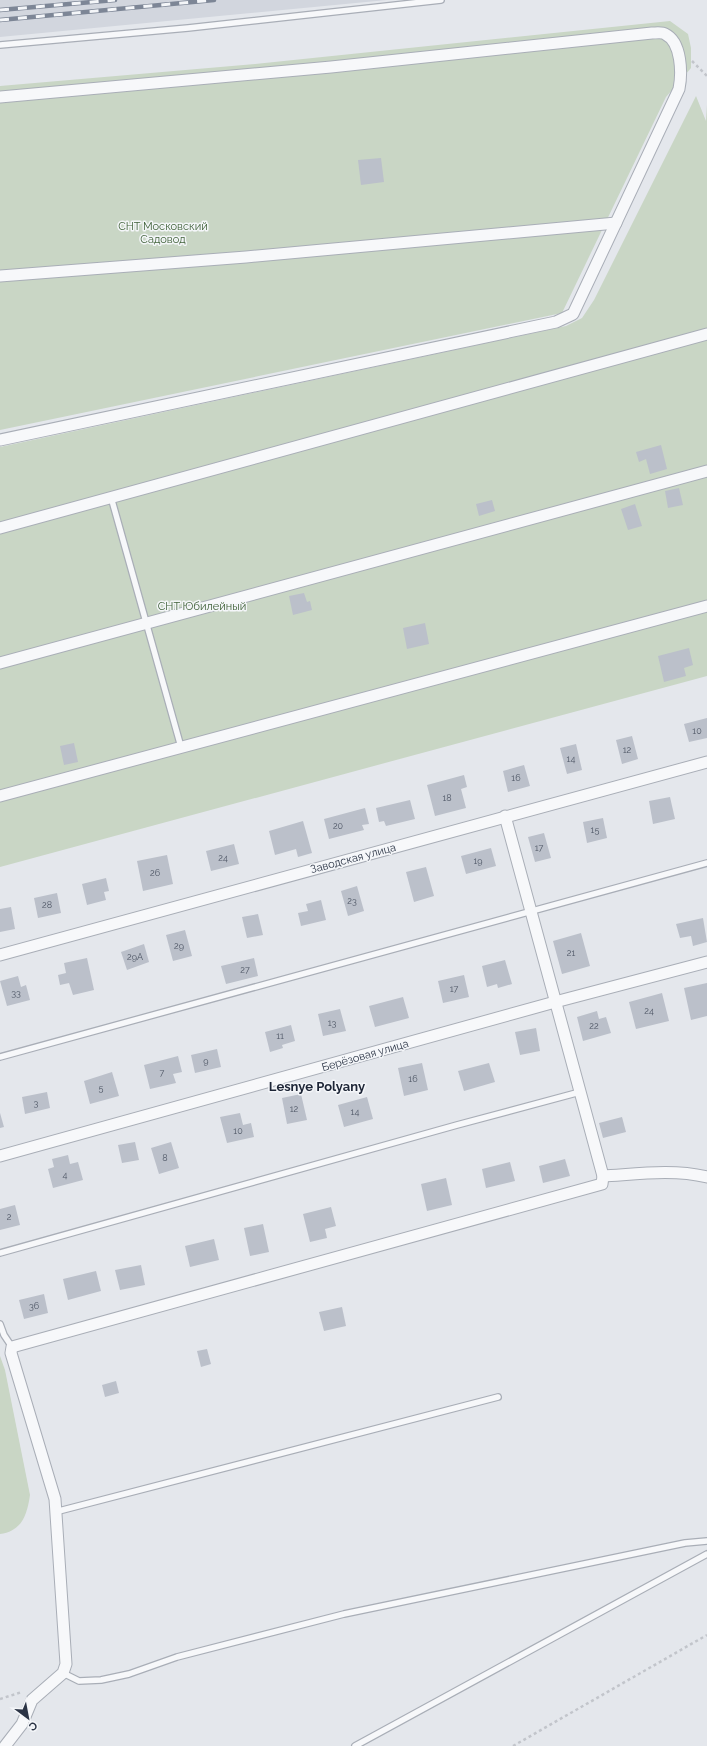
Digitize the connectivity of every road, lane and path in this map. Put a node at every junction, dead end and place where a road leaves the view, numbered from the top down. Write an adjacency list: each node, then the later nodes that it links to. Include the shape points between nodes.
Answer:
1 (441, 0): 2 (lane, via 188,28)
2 (0, 45)
3 (0, 97): 4 (street, via 323,68 664,33 674,41 676,48 682,75 679,89)
4 (616, 223): 5 (street, via 246,257); 7 (street, via 573,314 562,320)
5 (0, 276)
6 (707, 334): 9 (street)
7 (0, 440)
8 (707, 471): 12 (street)
9 (111, 497): 10 (street); 12 (lane)
10 (0, 528)
11 (707, 606): 14 (street)
12 (146, 624): 13 (street); 14 (lane)
13 (0, 663)
14 (181, 747): 16 (street)
15 (707, 762): 17 (street, Заводская улица)
16 (0, 796)
17 (505, 816): 19 (street); 20 (street, Заводская улица)
18 (707, 863): 19 (lane)
19 (531, 911): 22 (street); 23 (lane)
20 (0, 955)
21 (707, 962): 22 (street, Берёзовая улица)
22 (555, 1002): 24 (street); 25 (street, Берёзовая улица)
23 (0, 1057)
24 (580, 1092): 26 (street); 28 (lane)
25 (0, 1156)
26 (604, 1176): 27 (street, via 688,1172); 30 (street, via 602,1184 592,1188)
27 (707, 1177)
28 (0, 1253)
29 (0, 1324): 30 (lane)
30 (12, 1347): 32 (street, via 11,1353 54,1499)
31 (498, 1396): 32 (lane)
32 (55, 1512): 36 (street, via 66,1664)
33 (707, 1541): 36 (lane, via 685,1543 344,1614 177,1657 129,1674 101,1680 78,1681)
34 (707, 1554): 38 (lane)
35 (707, 1635): 39 (path)
36 (63, 1673): 37 (street, via 32,1700 22,1724)
37 (5, 1746)
38 (355, 1746)
39 (513, 1746)

